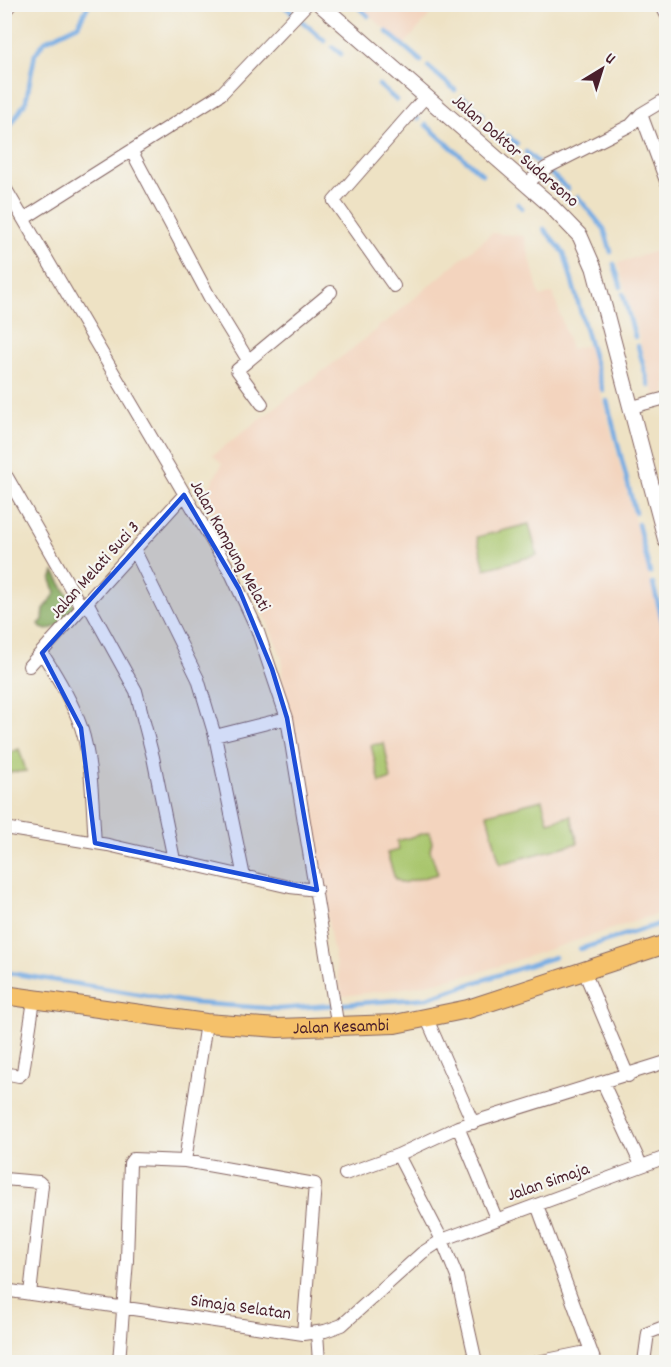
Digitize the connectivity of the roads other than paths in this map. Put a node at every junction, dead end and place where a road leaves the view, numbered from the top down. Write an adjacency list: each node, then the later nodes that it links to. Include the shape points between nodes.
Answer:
1 (11, 4): 5 (street)
2 (308, 4): 10 (street, via 223,92)
3 (320, 4): 7 (street, Jalan Doktor Sudarsono)
4 (661, 4): 6 (street)
5 (4, 12)
6 (666, 14)
7 (426, 96): 12 (street, Jalan Doktor Sudarsono); 15 (street, via 334,201)
8 (666, 99): 9 (street)
9 (641, 114): 11 (street); 12 (street, via 631,125 546,168)
10 (132, 152): 14 (street); 17 (street)
11 (666, 181)
12 (526, 183): 20 (street, Jalan Doktor Sudarsono, via 567,220 586,250)
13 (4, 186): 14 (street, Jalan Kampung Melati)
14 (25, 218): 22 (street, Jalan Kampung Melati)
15 (394, 285)
16 (331, 292): 17 (street)
17 (248, 360): 19 (street, via 238,373)
18 (666, 398): 20 (street)
19 (262, 404)
20 (632, 407): 23 (street, Jalan Doktor Sudarsono)
21 (7, 477): 25 (street)
22 (184, 495): 24 (street, Jalan Melati Suci 3); 28 (street, Jalan Kampung Melati, via 239,589 272,669)
23 (666, 541)
24 (135, 551): 25 (street, Jalan Melati Suci 3); 29 (street, via 198,679)
25 (85, 605): 26 (street, Jalan Melati Suci 3); 32 (street, via 136,692)
26 (42, 653): 27 (street, Jalan Melati Suci 3); 31 (street, via 59,679 81,728 89,765)
27 (29, 666)
28 (287, 718): 29 (street); 34 (street, Jalan Kampung Melati)
29 (215, 736): 33 (street)
30 (4, 828): 31 (street)
31 (95, 843): 32 (street)
32 (174, 860): 33 (street)
33 (244, 877): 34 (street)
34 (317, 890): 39 (street, Jalan Kampung Melati)
35 (666, 944): 36 (main road, Jalan Kesambi)
36 (584, 971): 40 (main road, Jalan Kesambi); 44 (street)
37 (4, 995): 38 (main road, Jalan Kesambi)
38 (34, 1000): 41 (main road, Jalan Kesambi); 43 (street, via 23,1072 20,1076)
39 (336, 1013): 40 (main road, Jalan Kesambi); 41 (main road, Jalan Kesambi, via 278,1028)
40 (427, 1019): 46 (street)
41 (206, 1023): 50 (street)
42 (666, 1062): 44 (street)
43 (4, 1073)
44 (628, 1076): 45 (street)
45 (603, 1083): 46 (street); 51 (street)
46 (473, 1123): 47 (street)
47 (459, 1128): 48 (street); 55 (street)
48 (398, 1155): 52 (street); 56 (street)
49 (666, 1157): 51 (street, Jalan Simaja)
50 (185, 1161): 59 (street, via 130,1161); 62 (street, via 316,1186)
51 (641, 1165): 54 (street, Jalan Simaja)
52 (345, 1174)
53 (4, 1179): 58 (street, via 42,1185)
54 (537, 1204): 55 (street, Jalan Simaja); 63 (street)
55 (496, 1218): 56 (street, Jalan Simaja)
56 (442, 1240): 61 (street, Simaja Selatan, via 422,1253 342,1325); 66 (street, via 457,1277)
57 (4, 1290): 58 (street, Simaja Selatan)
58 (30, 1294): 59 (street, Simaja Selatan)
59 (122, 1306): 62 (street, Simaja Selatan); 64 (street)
60 (666, 1326): 68 (street, via 648,1333)
61 (317, 1332): 62 (street, Simaja Selatan); 65 (street)
62 (303, 1334)
63 (593, 1357): 67 (street)
64 (119, 1362)
65 (318, 1362)
66 (476, 1362)
67 (537, 1362)
68 (644, 1362)

